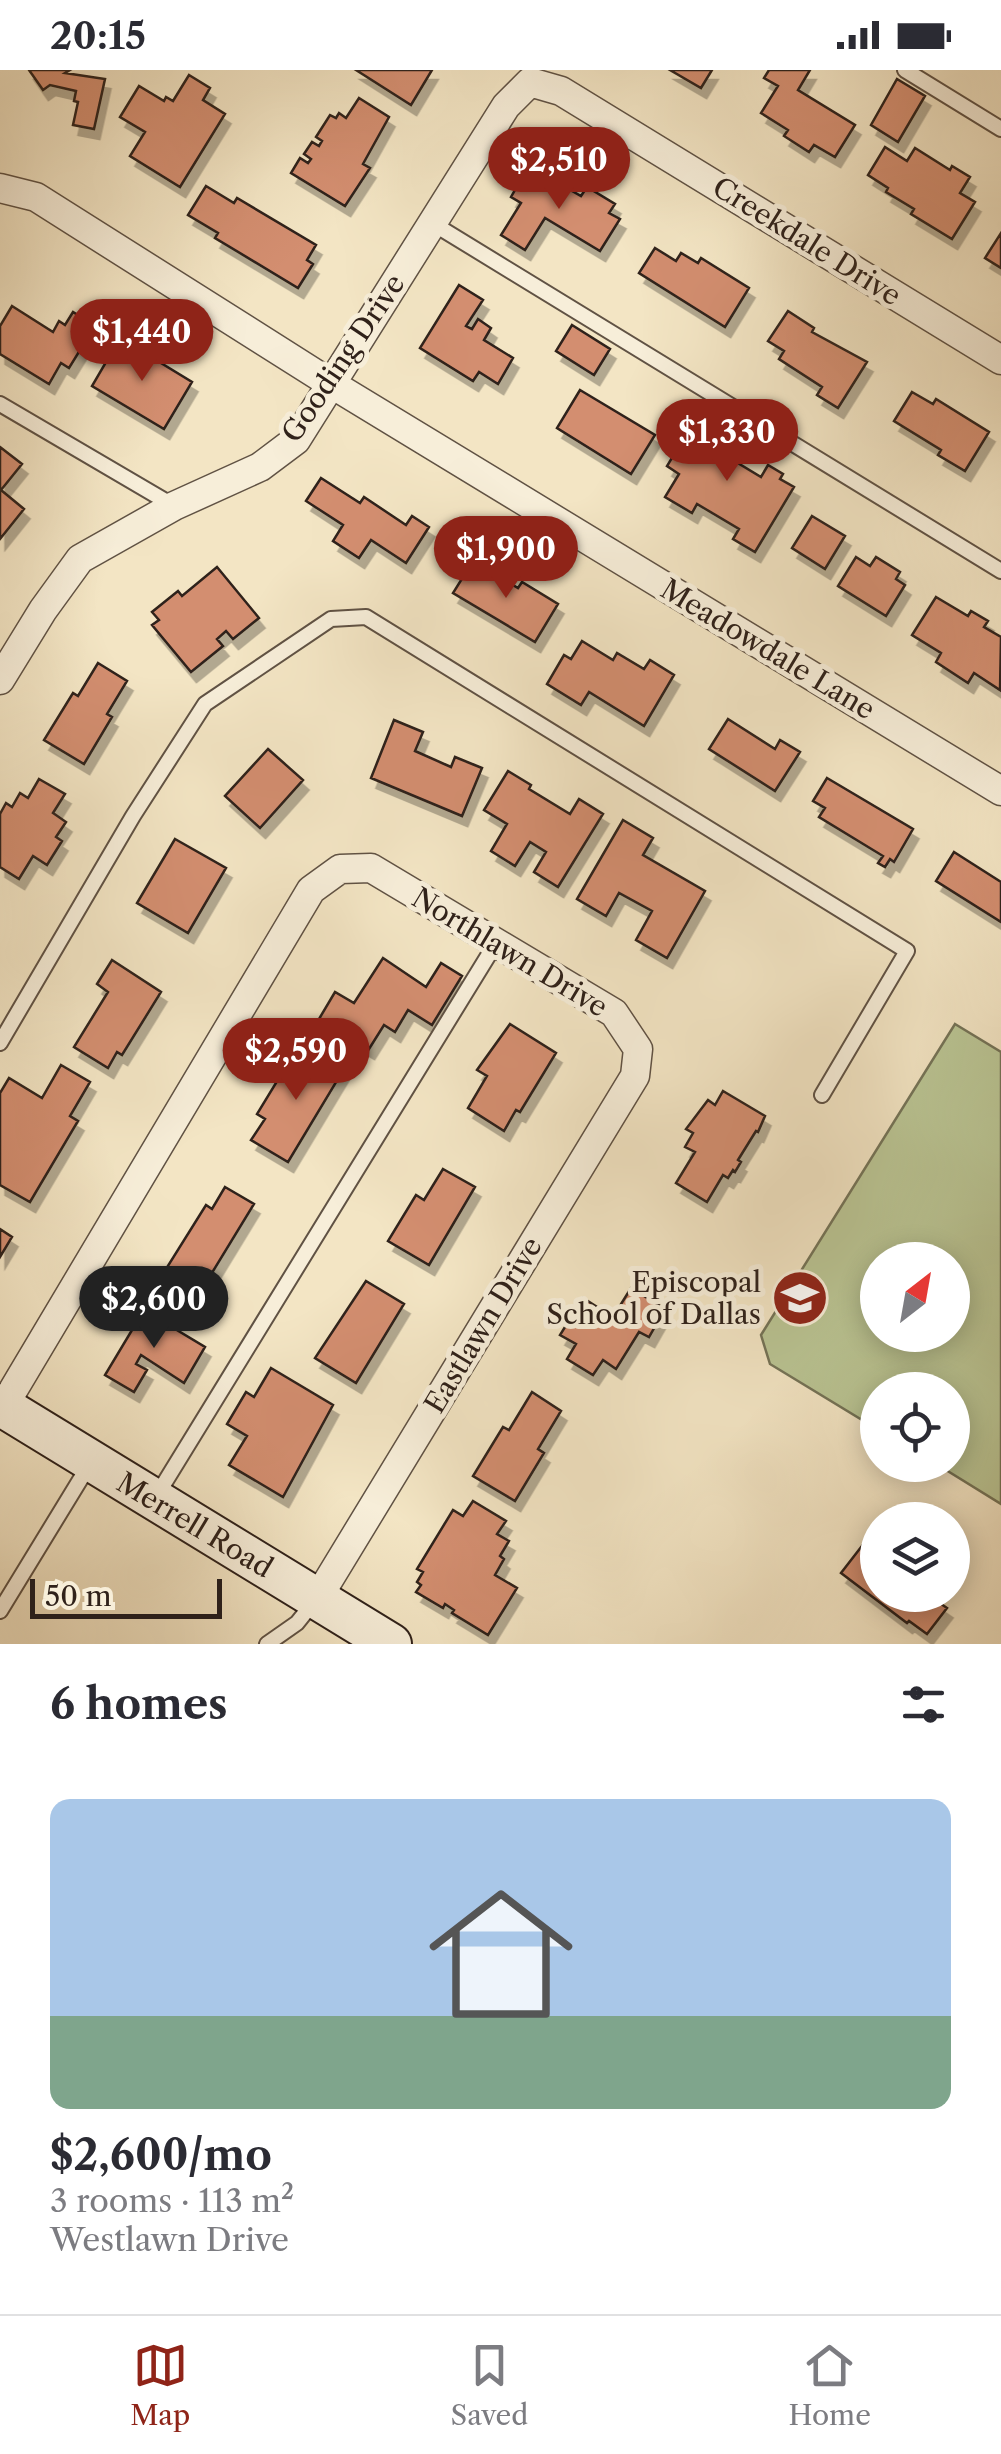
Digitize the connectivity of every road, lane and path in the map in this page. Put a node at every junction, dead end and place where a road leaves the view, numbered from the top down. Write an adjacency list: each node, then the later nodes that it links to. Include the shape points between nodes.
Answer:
1 (905, 70): 3 (lane)
2 (561, 91): 5 (street, Gooding Drive, via 530,82 506,106); 6 (street, Creekdale Drive)
3 (1001, 129)
4 (0, 188): 7 (street, Meadowdale Lane, via 36,197)
5 (432, 222): 7 (street, Gooding Drive); 10 (lane)
6 (1001, 360)
7 (330, 383): 9 (street, Gooding Drive, via 296,440 260,467); 12 (street, Meadowdale Lane)
8 (0, 404): 9 (lane)
9 (174, 506): 11 (street, Gooding Drive, via 80,559)
10 (1001, 571)
11 (0, 680)
12 (1001, 791)
13 (496, 943): 15 (street, Northlawn Drive, via 614,1013); 17 (street, Northlawn Drive, via 371,868 340,869 310,890); 19 (lane)
14 (0, 1043): 16 (lane, via 205,704 331,619 366,618 907,952)
15 (638, 1049): 20 (street, Eastlawn Drive, via 635,1076)
16 (822, 1095)
17 (1, 1406): 18 (street, Merrell Road)
18 (91, 1462): 19 (street, Merrell Road); 21 (lane)
19 (154, 1500): 20 (street, Merrell Road)
20 (317, 1599): 22 (lane); 23 (street, Merrell Road)
21 (0, 1611)
22 (266, 1644)
23 (391, 1644)

